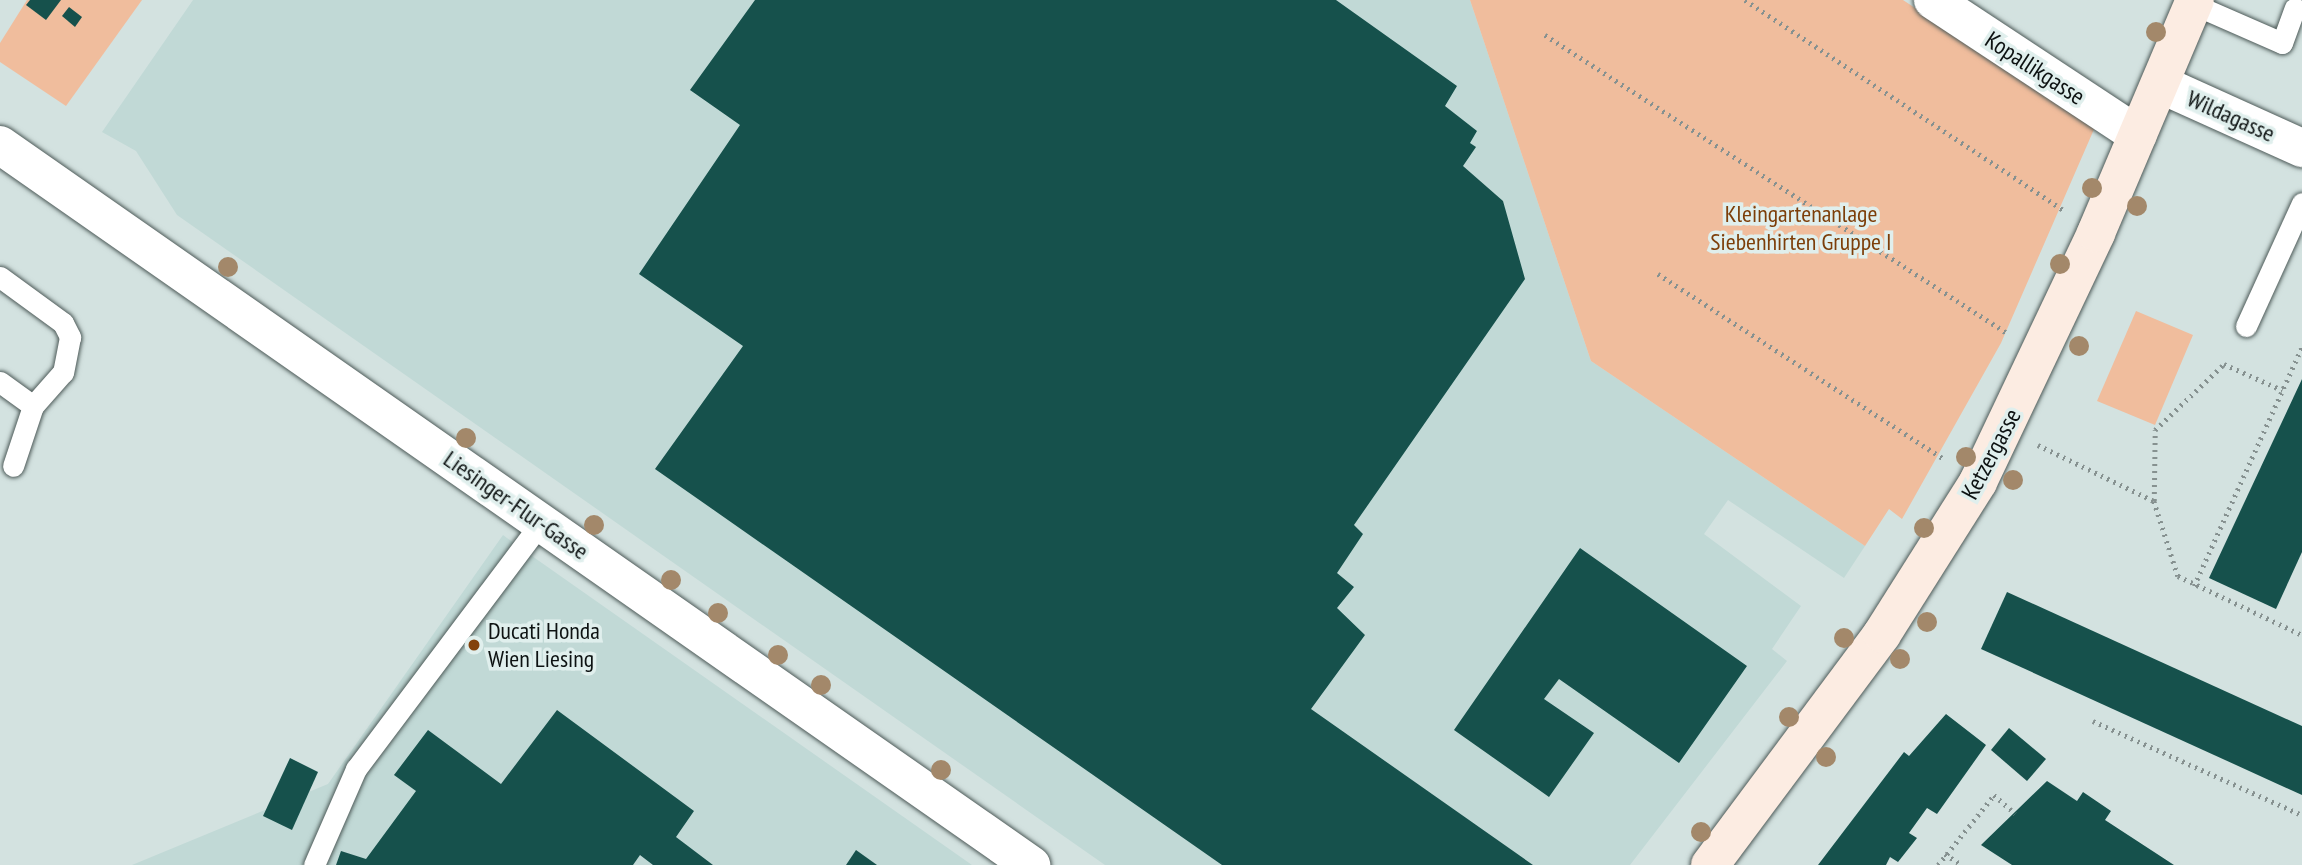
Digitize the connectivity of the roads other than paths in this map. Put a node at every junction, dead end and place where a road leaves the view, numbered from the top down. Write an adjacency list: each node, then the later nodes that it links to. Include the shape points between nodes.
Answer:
1 (1933, 0): 5 (street, Kopallikgasse)
2 (2194, 2): 3 (lane, via 2281,43); 4 (main road, Ketzergasse)
3 (2295, 8)
4 (2160, 84): 5 (main road, Ketzergasse); 7 (street, Wildagasse)
5 (2138, 135): 17 (main road, Ketzergasse, via 2005,430 1882,634)
6 (0, 145): 14 (street, Liesinger-Flur-Gasse)
7 (2302, 148)
8 (2302, 204): 10 (lane)
9 (0, 278): 12 (lane, via 63,323 70,337 64,372)
10 (2246, 326)
11 (0, 383): 12 (lane)
12 (33, 406): 13 (lane)
13 (13, 466)
14 (541, 523): 15 (lane, via 356,769); 16 (street, Liesinger-Flur-Gasse)
15 (314, 865)
16 (1031, 865)
17 (1710, 865)

